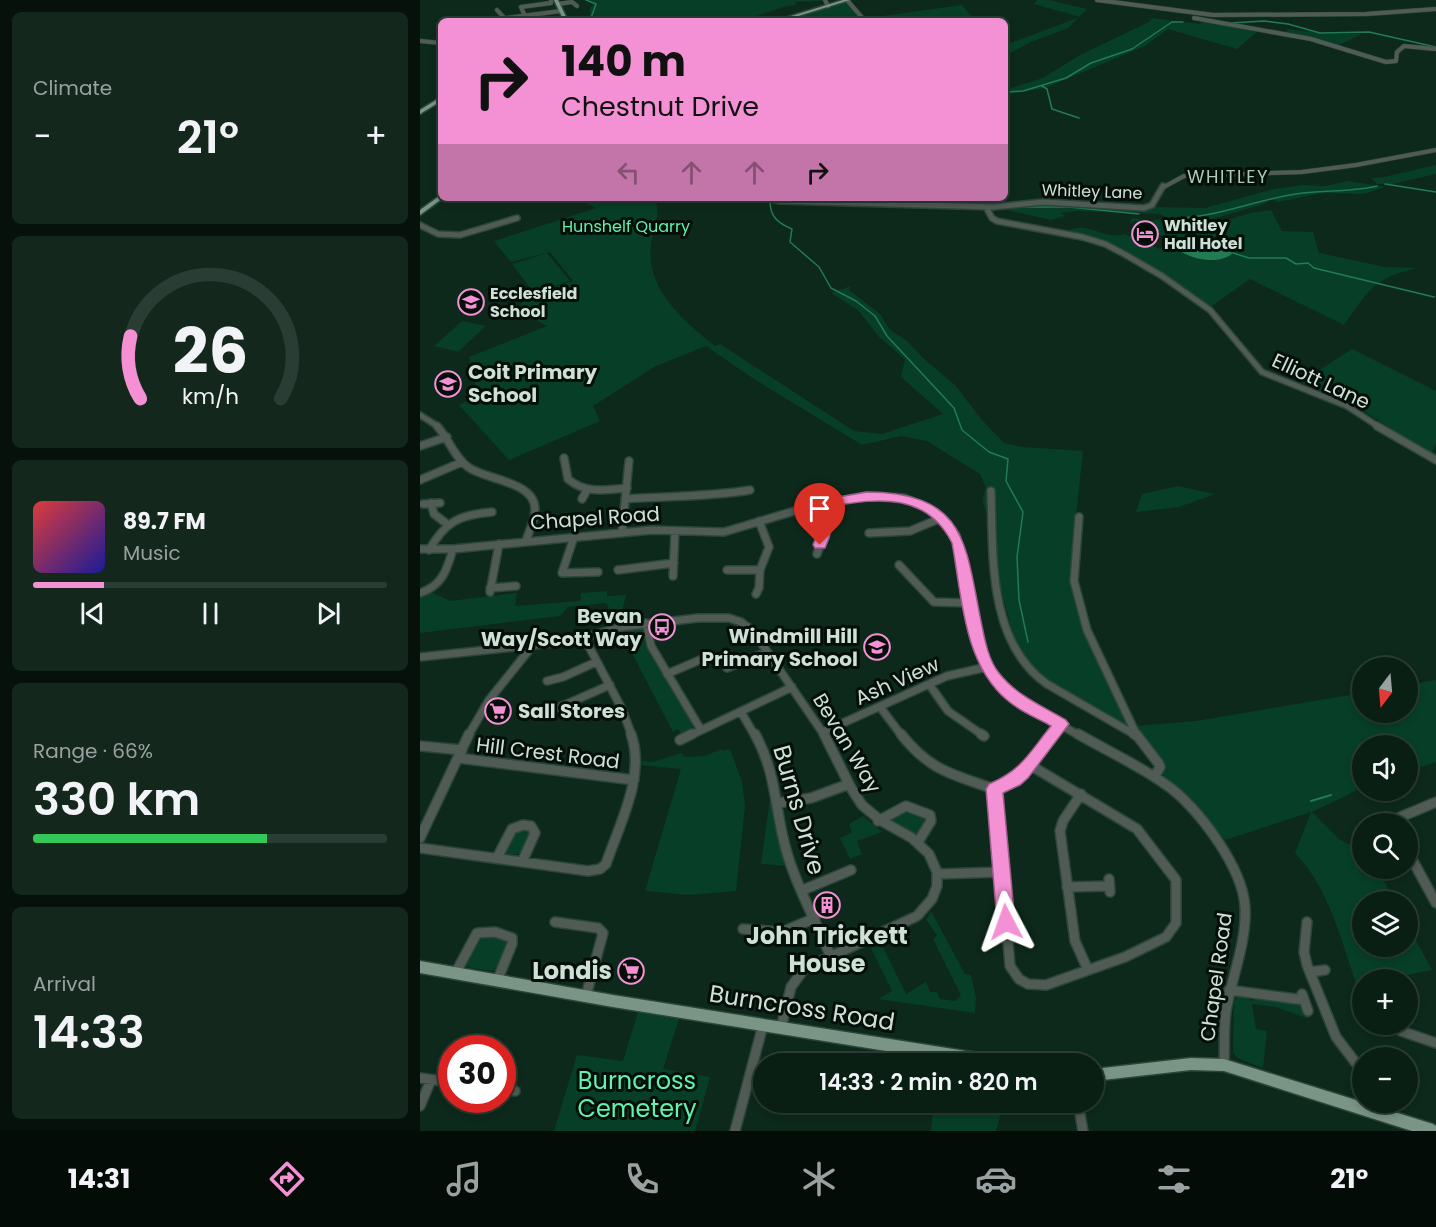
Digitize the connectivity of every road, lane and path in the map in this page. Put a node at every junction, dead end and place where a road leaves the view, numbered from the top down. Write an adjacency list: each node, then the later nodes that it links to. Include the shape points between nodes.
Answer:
1 (551, 0): 8 (street)
2 (825, 0): 7 (street)
3 (848, 0): 7 (main road); 21 (street)
4 (1097, 0): 12 (street)
5 (557, 2): 6 (street, via 573,2); 11 (main road)
6 (577, 6)
7 (828, 6): 20 (main road)
8 (544, 8): 11 (street); 13 (street); 14 (street, via 521,5); 18 (street)
9 (1436, 9): 12 (street, via 1364,14)
10 (497, 10): 15 (street)
11 (561, 11): 19 (main road)
12 (1179, 12): 26 (street, via 1323,42 1382,62 1396,61 1397,52 1404,46)
13 (539, 13): 14 (street); 17 (street)
14 (524, 14): 16 (street)
15 (504, 18)
16 (512, 18)
17 (535, 18)
18 (551, 18)
19 (564, 18)
20 (787, 18)
21 (863, 18)
22 (420, 41): 23 (street)
23 (429, 42): 24 (street); 25 (street)
24 (438, 44)
25 (420, 48)
26 (1436, 49)
27 (438, 101): 28 (main road)
28 (420, 112)
29 (1436, 150): 32 (street, Whitley Lane, via 1302,172 1184,176 1164,185 1152,205 1144,208 1028,202)
30 (438, 199): 33 (main road)
31 (780, 201): 32 (street, Whitley Lane)
32 (986, 207): 40 (street, Elliott Lane, via 997,221 1082,237 1126,255 1210,310 1262,372 1347,406)
33 (420, 213)
34 (517, 218): 35 (street, via 455,236 438,235)
35 (420, 225)
36 (420, 415): 37 (street, via 437,424)
37 (447, 437): 38 (street); 42 (street)
38 (420, 446)
39 (564, 458): 47 (street, via 568,479)
40 (1436, 460)
41 (629, 461): 46 (street)
42 (462, 462): 43 (street); 44 (street)
43 (485, 476): 45 (street); 63 (street, via 517,486 534,501 535,512)
44 (420, 480)
45 (479, 481)
46 (627, 488): 47 (street); 51 (street)
47 (587, 490): 50 (street)
48 (750, 490): 51 (street)
49 (991, 491): 101 (street, via 995,578 1017,657 1045,682)
50 (582, 498)
51 (625, 499): 60 (street)
52 (440, 503): 58 (street, via 427,504)
53 (825, 503): 56 (street, Chapel Road, via 894,496 914,501); 57 (street, Chapel Road); 68 (street, via 826,525)
54 (492, 512): 58 (street, via 464,515)
55 (1079, 517): 101 (street, via 1075,586 1091,640)
56 (941, 518): 61 (street, via 910,531); 79 (street, Chapel Road, via 956,535)
57 (759, 521): 59 (street, Chapel Road, via 712,533); 73 (street, via 770,547)
58 (447, 524): 67 (street)
59 (675, 531): 60 (street, Chapel Road); 69 (street)
60 (622, 532): 62 (street, Chapel Road)
61 (868, 533)
62 (574, 537): 63 (street, Chapel Road); 74 (street, via 561,576)
63 (526, 541): 64 (street, Chapel Road)
64 (499, 544): 66 (street, Chapel Road); 76 (street, via 490,590)
65 (420, 549): 67 (street, Chapel Road)
66 (453, 549): 67 (street, Chapel Road); 77 (street, via 443,580)
67 (429, 550)
68 (817, 554)
69 (674, 563): 71 (street); 75 (street)
70 (904, 566): 79 (street, via 934,602)
71 (618, 570)
72 (727, 570): 73 (street)
73 (760, 570): 78 (street)
74 (598, 572)
75 (673, 576)
76 (516, 586)
77 (420, 593)
78 (756, 594)
79 (971, 603): 88 (street, Chapel Road, via 978,644)
80 (646, 623): 81 (street, Bevan Way); 83 (street, Bevan Way, via 729,618 749,627); 89 (street, via 648,640)
81 (585, 639): 82 (street, Bevan Way); 86 (street)
82 (534, 644): 84 (street, Bevan Way); 104 (street, via 484,707)
83 (768, 652): 87 (street); 93 (street, Bevan Way)
84 (420, 657)
85 (708, 659): 89 (street)
86 (596, 662): 90 (street); 92 (street)
87 (727, 668)
88 (987, 668): 91 (street, Ash View); 97 (street, Chapel Road, via 1013,698)
89 (667, 674): 98 (street)
90 (547, 681)
91 (929, 684): 94 (street, Ash View); 100 (street, via 948,711)
92 (610, 685): 95 (street, via 564,709); 107 (street, via 633,739 637,764)
93 (792, 687): 96 (street); 99 (street, Bevan Way)
94 (880, 707): 99 (street, Ash View); 109 (street, via 915,752 934,767)
95 (553, 710)
96 (741, 712): 98 (street); 112 (street, Burns Drive, via 763,750)
97 (1061, 724): 105 (street); 106 (street, Chapel Road)
98 (701, 730): 102 (street)
99 (823, 732): 108 (street, Bevan Way)
100 (982, 732)
101 (1137, 736): 106 (street, via 1159,764)
102 (680, 740)
103 (420, 746): 104 (street, Hill Crest Road)
104 (460, 754): 107 (street, Hill Crest Road); 115 (street)
105 (1030, 765): 109 (street, via 1015,780); 110 (street)
106 (1155, 776): 139 (street, Chapel Road, via 1201,820 1226,853 1242,886 1243,935)
107 (634, 780): 119 (street, via 610,858 600,868 588,871)
108 (849, 784): 112 (street, via 811,798); 114 (street, Bevan Way, via 861,805)
109 (994, 789): 122 (street)
110 (1081, 794): 125 (street, via 1061,826); 134 (street, via 1137,829 1177,885 1177,919 1170,933 1125,957)
111 (1436, 802): 113 (street)
112 (778, 803): 126 (street, Burns Drive, via 783,840)
113 (1410, 813)
114 (878, 821): 116 (street, Bevan Way); 116 (street, via 906,806 930,816 931,821)
115 (420, 838)
116 (918, 842): 123 (street, Bevan Way, via 931,855)
117 (420, 848): 118 (street)
118 (497, 858): 119 (street); 119 (street, via 510,830 525,824 534,833)
119 (522, 862)
120 (851, 870): 126 (street)
121 (1418, 870): 127 (street)
122 (1002, 872): 123 (street); 134 (street, via 1008,959 1014,974 1039,986)
123 (938, 874): 132 (street, via 935,894 917,916)
124 (1109, 885): 125 (street)
125 (1067, 887): 134 (street, via 1075,941)
126 (802, 890): 128 (street, Burns Drive)
127 (1436, 903)
128 (815, 918): 131 (street, via 782,932); 132 (street, Burns Drive)
129 (555, 922): 140 (street, via 598,928 603,933)
130 (1307, 922): 136 (street, via 1304,952)
131 (743, 929)
132 (830, 955): 143 (street, via 804,969 794,981)
133 (420, 967): 137 (main road, Burncross Road)
134 (1088, 969)
135 (1325, 970): 136 (street)
136 (1310, 972): 147 (street, via 1336,1037)
137 (455, 974): 138 (main road, Burncross Road); 138 (street, via 477,933 483,931 512,938)
138 (497, 981): 140 (main road, Burncross Road)
139 (1229, 990): 141 (street, via 1303,997); 148 (street, Chapel Road)
140 (586, 996): 142 (main road, Burncross Road)
141 (1308, 1011)
142 (763, 1025): 143 (main road, Burncross Road); 157 (street)
143 (781, 1028): 146 (main road, Burncross Road)
144 (1414, 1035): 145 (street)
145 (1436, 1042)
146 (940, 1053)
147 (1352, 1058)
148 (1224, 1065): 149 (main road, via 1191,1064); 153 (main road)
149 (1104, 1074)
150 (420, 1078): 151 (street)
151 (431, 1080): 152 (street); 154 (street)
152 (438, 1081)
153 (1352, 1102)
154 (420, 1106)
155 (1080, 1113): 158 (street)
156 (1385, 1113): 159 (main road)
157 (735, 1131)
158 (1083, 1131)
159 (1433, 1131)

